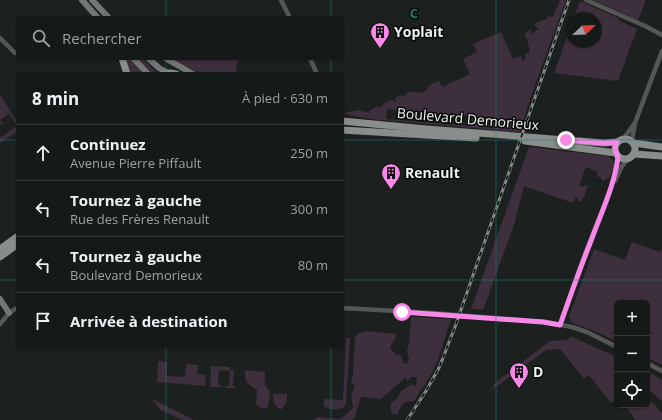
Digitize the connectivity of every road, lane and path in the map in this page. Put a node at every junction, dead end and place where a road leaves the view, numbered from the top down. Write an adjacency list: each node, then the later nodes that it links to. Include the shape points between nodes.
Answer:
1 (82, 0): 5 (main road)
2 (92, 0): 6 (main road)
3 (281, 0): 7 (street)
4 (586, 0): 8 (street)
5 (96, 16)
6 (108, 16)
7 (289, 16)
8 (662, 35)
9 (0, 38): 11 (street)
10 (662, 51): 23 (street)
11 (15, 53)
12 (123, 60): 17 (main road)
13 (135, 60): 18 (main road)
14 (150, 60): 19 (main road)
15 (168, 60): 20 (main road)
16 (311, 60): 21 (street)
17 (126, 72)
18 (146, 72)
19 (164, 72)
20 (190, 72)
21 (316, 72)
22 (344, 120): 25 (main road, Boulevard Demorieux, via 604,143)
23 (635, 123): 25 (street); 26 (street)
24 (344, 130): 28 (main road, Boulevard Demorieux, via 518,140)
25 (620, 140): 26 (main road, via 629,139); 28 (main road, via 615,148)
26 (633, 142): 27 (main road); 29 (main road, via 636,149)
27 (662, 147)
28 (617, 154): 31 (main road, via 622,159); 32 (street)
29 (634, 154): 30 (main road); 31 (main road)
30 (662, 156)
31 (628, 159): 32 (street)
32 (610, 189): 44 (street)
33 (16, 234): 35 (main road)
34 (16, 237): 37 (main road)
35 (0, 245)
36 (16, 245): 38 (main road)
37 (0, 249)
38 (0, 257)
39 (0, 300): 42 (main road)
40 (16, 308): 42 (street)
41 (344, 308): 44 (street)
42 (9, 313): 43 (street)
43 (0, 324)
44 (560, 325): 45 (street, via 587,332)
45 (614, 346)
46 (650, 365): 47 (street)
47 (662, 371)

